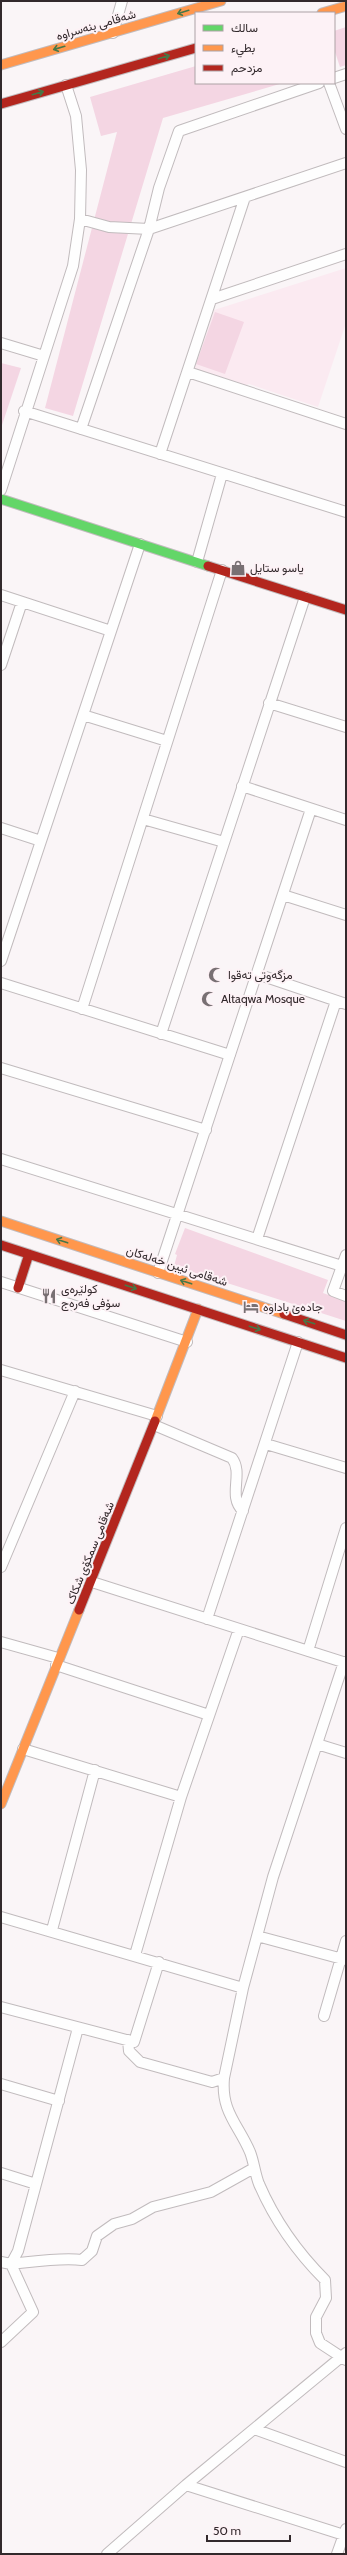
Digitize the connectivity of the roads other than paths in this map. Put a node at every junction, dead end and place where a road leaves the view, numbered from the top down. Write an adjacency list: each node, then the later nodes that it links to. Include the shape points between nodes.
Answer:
1 (122, 1): 5 (street)
2 (221, 1): 5 (main road, شەقامی بنەسراوە, one-way to 5)
3 (346, 6): 4 (main road)
4 (325, 12)
5 (113, 33): 7 (main road, شەقامی بنەسراوە, one-way to 7)
6 (195, 48): 12 (main road, one-way to 6)
7 (1, 65)
8 (346, 74): 9 (street)
9 (335, 78)
10 (316, 84): 18 (street, via 179,131 159,188)
11 (329, 84): 14 (street)
12 (66, 85): 13 (main road, one-way to 12); 17 (street, via 76,116 81,170)
13 (1, 104)
14 (346, 129)
15 (346, 163): 16 (street)
16 (244, 197): 18 (street); 20 (street)
17 (80, 219): 18 (street, via 109,227); 22 (street, via 73,266)
18 (149, 229): 26 (street)
19 (346, 254): 20 (street)
20 (212, 299): 23 (street)
21 (1, 343): 22 (street)
22 (44, 356): 24 (street)
23 (188, 372): 25 (street); 27 (street)
24 (24, 411): 26 (street); 29 (street)
25 (346, 424)
26 (81, 429): 27 (street)
27 (160, 454): 28 (street)
28 (222, 474): 31 (street); 33 (street)
29 (1, 490)
30 (1, 499): 32 (main road)
31 (346, 512)
32 (140, 544): 33 (main road); 39 (street)
33 (197, 562): 34 (main road)
34 (222, 570): 36 (main road); 44 (street)
35 (1, 595): 37 (street)
36 (304, 597): 38 (main road); 41 (street)
37 (22, 602): 39 (street); 40 (street)
38 (346, 610)
39 (111, 631): 42 (street)
40 (1, 666)
41 (270, 703): 43 (street); 45 (street)
42 (83, 715): 44 (street); 50 (street)
43 (346, 727)
44 (168, 741): 47 (street)
45 (242, 786): 46 (street); 51 (street)
46 (311, 809): 48 (street); 52 (street)
47 (143, 819): 51 (street); 58 (street)
48 (346, 820)
49 (1, 828): 50 (street)
50 (41, 841): 54 (street)
51 (224, 842): 59 (street)
52 (283, 895): 53 (street); 55 (street)
53 (346, 915)
54 (1, 961)
55 (257, 974): 57 (street); 60 (street)
56 (1, 983): 58 (street)
57 (341, 1002): 66 (street)
58 (82, 1009): 59 (street)
59 (161, 1034): 60 (street)
60 (230, 1055): 62 (street)
61 (1, 1068): 62 (street)
62 (206, 1130): 64 (street)
63 (1, 1159): 64 (street)
64 (178, 1214): 66 (street); 71 (street)
65 (1, 1221): 71 (main road, شەقامی ئیبن خەلەکان, one-way to 65)
66 (257, 1239): 70 (street)
67 (1, 1245): 68 (main road)
68 (29, 1254): 73 (main road); 75 (main road, one-way to 75)
69 (346, 1255): 70 (street)
70 (342, 1266): 74 (street, via 333,1292)
71 (158, 1273): 76 (main road, شەقامی ئیبن خەلەکان, one-way to 71)
72 (1, 1282): 73 (street)
73 (18, 1288): 77 (street)
74 (346, 1296)
75 (198, 1309): 77 (main road, شەقامی سمکۆی شکاک); 78 (main road, one-way to 78)
76 (346, 1335)
77 (187, 1342): 82 (main road, شەقامی سمکۆی شکاک)
78 (298, 1342): 79 (main road); 83 (street)
79 (346, 1358)
80 (1, 1370): 81 (street)
81 (75, 1392): 82 (street); 87 (street)
82 (156, 1420): 85 (street, via 232,1458 236,1469 235,1500); 89 (main road, شەقامی سمکۆی شکاک)
83 (266, 1444): 84 (street); 85 (street)
84 (346, 1468)
85 (243, 1511): 90 (street)
86 (346, 1528): 93 (street)
87 (4, 1552): 88 (street)
88 (1, 1567)
89 (92, 1582): 90 (street); 94 (main road, شەقامی سمکۆی شکاک)
90 (207, 1619): 91 (street)
91 (240, 1629): 93 (street); 96 (street)
92 (1, 1642): 94 (street)
93 (308, 1651): 95 (street)
94 (57, 1662): 96 (street); 98 (main road, شەقامی سمکۆی شکاک)
95 (345, 1662): 97 (street)
96 (209, 1715): 101 (street)
97 (316, 1744): 99 (street); 105 (street, via 273,1877)
98 (23, 1749): 100 (street); 102 (main road, شەقامی سمکۆی شکاک)
99 (346, 1753)
100 (95, 1770): 101 (street); 104 (street)
101 (181, 1797): 107 (street)
102 (1, 1804)
103 (1, 1917): 104 (street)
104 (52, 1930): 107 (street)
105 (257, 1936): 108 (street); 110 (street)
106 (346, 1941): 108 (street)
107 (135, 1955): 109 (street)
108 (343, 1960): 112 (street)
109 (159, 1962): 110 (street); 114 (street, via 134,2042)
110 (243, 1988): 115 (street)
111 (1, 2007): 113 (street)
112 (324, 2016)
113 (78, 2028): 114 (street); 117 (street)
114 (128, 2040): 115 (street, via 129,2051 140,2062 212,2082)
115 (224, 2078): 118 (street, via 223,2096 250,2152)
116 (1, 2084): 117 (street)
117 (59, 2101): 120 (street)
118 (254, 2168): 121 (street, via 211,2192 153,2207 132,2219 114,2224 97,2236 92,2252 82,2260 66,2258 45,2262); 123 (street, via 258,2183 278,2221 303,2258 325,2280 326,2298 316,2316 316,2333 320,2343)
119 (1, 2173): 120 (street)
120 (36, 2184): 121 (street, via 18,2251)
121 (6, 2263): 122 (street, via 33,2312)
122 (1, 2342)
123 (344, 2357): 124 (street)
124 (254, 2429): 125 (street); 126 (street)
125 (346, 2462)
126 (186, 2485): 127 (street); 128 (street)
127 (345, 2532): 129 (street)
128 (107, 2554)
129 (338, 2554)

